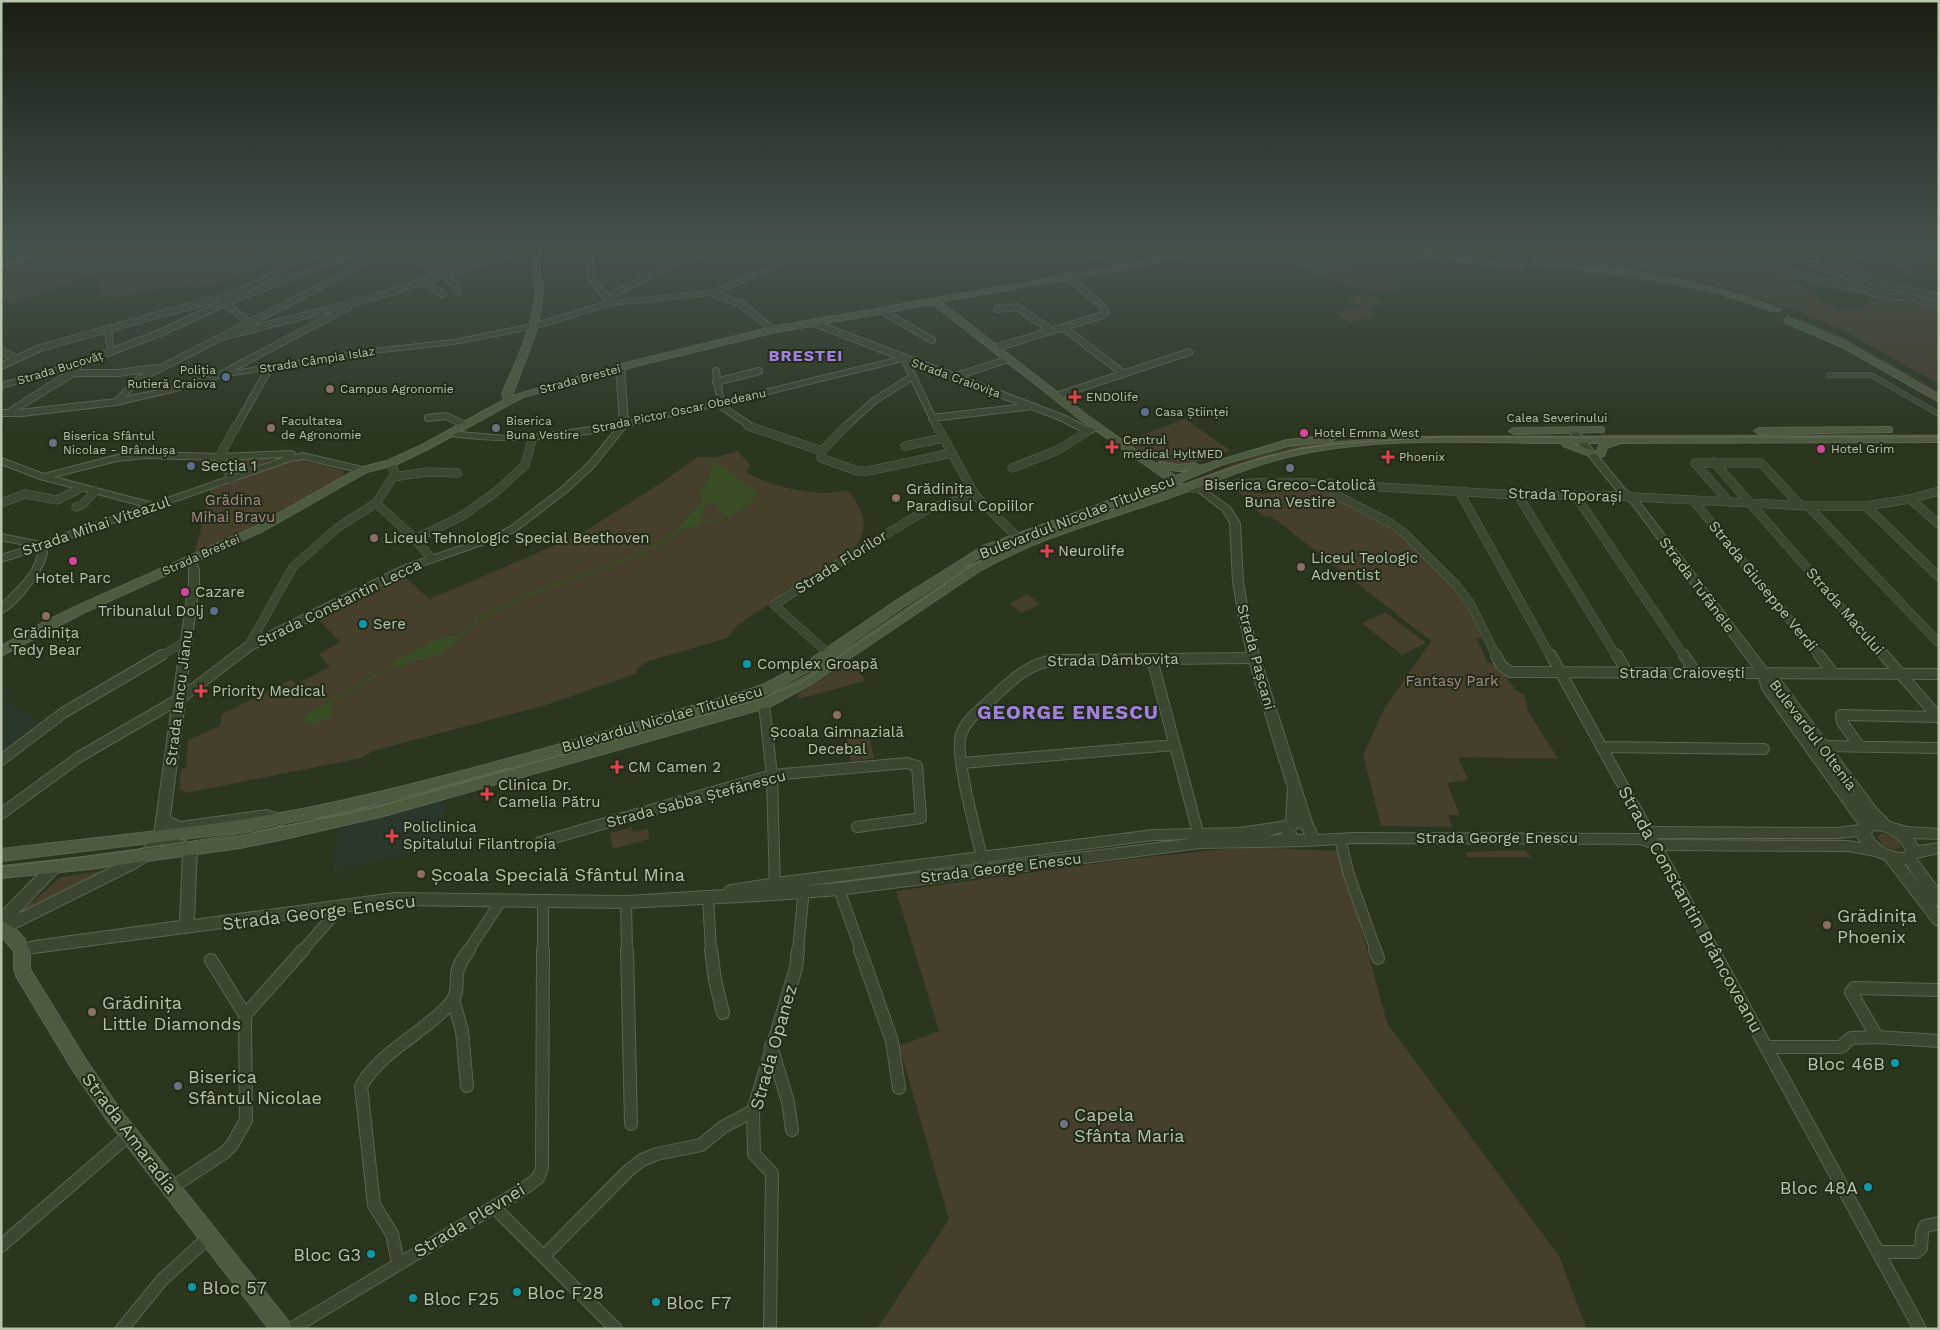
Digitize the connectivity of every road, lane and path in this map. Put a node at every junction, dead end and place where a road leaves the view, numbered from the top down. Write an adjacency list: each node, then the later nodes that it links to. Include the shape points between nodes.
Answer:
1 (180, 311): 21 (street)
2 (202, 311): 28 (street, Strada Bucovăț)
3 (236, 311): 16 (street)
4 (272, 311): 16 (street)
5 (321, 311): 19 (street)
6 (341, 311): 42 (street)
7 (537, 311): 18 (main road)
8 (578, 311): 18 (street, Strada Câmpia Islaz)
9 (749, 311): 22 (street)
10 (882, 311): 17 (main road, Strada Brestei); 25 (street)
11 (948, 311): 26 (main road)
12 (1023, 311): 23 (street)
13 (1106, 311): 20 (street, via 1101,316)
14 (1770, 311): 15 (main road, via 1776,318)
15 (1790, 318): 48 (main road, via 1844,336); 51 (main road, via 1845,345)
16 (249, 323): 19 (street); 24 (street)
17 (814, 323): 22 (main road, Strada Brestei); 31 (street, Strada Craiovița)
18 (533, 326): 36 (street, Strada Câmpia Islaz, via 454,342); 50 (main road)
19 (256, 328): 24 (street)
20 (1064, 328): 23 (street); 41 (street)
21 (108, 329): 28 (street); 30 (street)
22 (772, 330): 37 (main road, Strada Brestei)
23 (1052, 331): 26 (street)
24 (222, 337): 35 (street)
25 (932, 340)
26 (995, 348): 32 (main road)
27 (1, 349): 30 (street)
28 (111, 352): 33 (street, Strada Bucovăț)
29 (1189, 352): 41 (street)
30 (16, 358): 34 (street)
31 (904, 358): 44 (street); 45 (street, Strada Craiovița); 53 (street, Strada Pictor Oscar Obedeanu)
32 (1009, 359): 45 (street); 49 (main road)
33 (79, 364): 40 (street); 47 (street, Strada Bucovăț)
34 (1, 366)
35 (162, 367): 40 (street, via 118,373); 52 (street, via 139,379)
36 (270, 367): 42 (street, Strada Câmpia Islaz); 77 (street)
37 (620, 368): 50 (main road, Strada Brestei); 60 (street)
38 (760, 371): 46 (street)
39 (716, 372): 46 (street)
40 (73, 373): 55 (street)
41 (1124, 374): 49 (street)
42 (220, 375): 52 (street, Strada Câmpia Islaz)
43 (1829, 375): 56 (street, via 1871,375)
44 (913, 376): 58 (street); 72 (street, via 858,414)
45 (953, 376): 54 (street, Strada Craiovița)
46 (716, 382): 53 (street)
47 (1, 386)
48 (1939, 390)
49 (1056, 396): 61 (main road)
50 (508, 400): 59 (main road, Strada Brestei)
51 (1939, 400)
52 (116, 402): 55 (street, Strada Câmpia Islaz)
53 (721, 403): 60 (street, Strada Pictor Oscar Obedeanu); 72 (street, via 748,426)
54 (1032, 406): 58 (street); 61 (street, Strada Craiovița)
55 (4, 414)
56 (1939, 414)
57 (428, 418): 59 (street, via 446,416)
58 (932, 418): 65 (street)
59 (465, 425): 63 (main road, Strada Brestei)
60 (624, 425): 67 (street, Strada Pictor Oscar Obedeanu); 118 (street, Strada Constantin Lecca, via 592,464 513,529)
61 (1092, 429): 71 (main road); 83 (street, via 1058,450)
62 (1939, 431): 64 (main road, Calea Severinului)
63 (451, 433): 67 (street, Strada Pictor Oscar Obedeanu, via 501,440); 80 (main road, Strada Brestei)
64 (1581, 435): 66 (main road, Calea Severinului); 69 (main road, Calea Severinului); 74 (street, Strada Tufănele); 75 (main road, Calea Severinului, via 1379,433 1287,443)
65 (944, 438): 70 (street); 73 (street)
66 (1626, 438): 68 (main road, Calea Severinului); 74 (main road, via 1606,443)
67 (532, 439): 115 (street, via 524,465 497,491 462,516)
68 (1939, 439)
69 (1539, 440): 74 (main road, via 1572,445); 92 (main road, Calea Severinului, via 1398,440 1324,447 1266,460)
70 (905, 446)
71 (1124, 447): 81 (main road); 89 (main road); 94 (main road, via 1139,464 1160,479)
72 (822, 451): 73 (street, via 821,458 862,472)
73 (952, 453): 99 (street)
74 (1595, 453): 101 (street, Strada Tufănele, via 1629,491)
75 (1246, 454): 81 (main road, via 1224,456 1187,468); 89 (main road, Calea Severinului)
76 (303, 456): 77 (street); 85 (street, Strada Mihai Viteazul); 90 (street, Strada Mihai Viteazul)
77 (218, 457): 87 (street, via 117,458); 90 (street)
78 (1, 462): 82 (street)
79 (1714, 462): 104 (street, via 1697,462 1696,465); 107 (street, Strada Macului); 109 (street, via 1764,464)
80 (391, 463): 85 (main road, Strada Brestei); 88 (street, via 396,472)
81 (1160, 465): 89 (main road)
82 (15, 467): 84 (street); 87 (street)
83 (1012, 468)
84 (1, 469)
85 (363, 470): 119 (main road, Strada Brestei, via 280,518)
86 (458, 473): 88 (street, via 427,472)
87 (43, 477): 93 (street)
88 (393, 477): 106 (street)
89 (1178, 478): 92 (main road); 94 (main road, Bulevardul Nicolae Titulescu)
90 (232, 479): 108 (street, Strada Mihai Viteazul)
91 (1331, 483): 92 (street, Strada Toporași); 97 (street, Strada Toporași); 129 (street, Strada Craiovești, via 1342,498 1392,524 1437,565 1470,603 1505,669 1516,673)
92 (1195, 487): 127 (street, Strada Pașcani, via 1235,523 1238,582); 137 (main road, Bulevardul Nicolae Titulescu, via 1003,553 809,680)
93 (81, 488): 96 (street); 105 (street, via 57,500 25,494)
94 (1145, 491): 113 (main road, Bulevardul Nicolae Titulescu)
95 (1939, 491): 102 (street, Strada Toporași)
96 (95, 492): 108 (street); 111 (street)
97 (1459, 492): 98 (street, Strada Toporași); 129 (street, Strada Constantin Brâncoveanu)
98 (1518, 494): 100 (street, Strada Toporași); 130 (street)
99 (975, 495): 113 (street); 126 (street, Strada Florilor, via 930,508 774,605)
100 (1575, 495): 101 (street, Strada Toporași); 131 (street)
101 (1630, 497): 103 (street, Strada Toporași); 132 (street, Strada Tufănele)
102 (1910, 499): 110 (street, Strada Toporași); 112 (street)
103 (1693, 500): 104 (street, Strada Toporași); 133 (street, Strada Giuseppe Verdi)
104 (1730, 502): 107 (street, Strada Toporași)
105 (1, 503)
106 (376, 503): 115 (street); 124 (street, via 337,528 293,567)
107 (1751, 503): 109 (street, Strada Toporași); 134 (street, Strada Macului)
108 (153, 506): 116 (street, Strada Mihai Viteazul)
109 (1805, 506): 110 (street, Strada Toporași); 123 (street)
110 (1866, 506): 120 (street)
111 (76, 507)
112 (1939, 524)
113 (1017, 537): 126 (main road, Bulevardul Nicolae Titulescu, via 969,559)
114 (1, 538): 116 (street)
115 (415, 539): 118 (street)
116 (42, 545): 117 (street, Strada Mihai Viteazul); 121 (street, via 43,550 29,581)
117 (1, 559)
118 (432, 559): 124 (street, Strada Constantin Lecca)
119 (191, 560): 122 (street, Strada Iancu Jianu, via 194,583); 125 (main road, Strada Brestei, via 46,626)
120 (1939, 577)
121 (1, 610)
122 (186, 641): 136 (street, Strada Iancu Jianu); 145 (street, via 63,713)
123 (1939, 643)
124 (248, 647): 136 (street, Strada Constantin Lecca)
125 (1, 652)
126 (828, 653): 151 (main road, Bulevardul Nicolae Titulescu, via 786,679 746,696 384,797)
127 (1254, 658): 128 (street, Strada Dâmbovița); 148 (street, Strada Pașcani)
128 (1152, 659): 139 (street); 146 (street, Strada Dâmbovița, via 1054,660 1030,665 967,724 959,740)
129 (1561, 672): 130 (street, Strada Craiovești); 141 (street, Strada Constantin Brâncoveanu)
130 (1627, 672): 131 (street, Strada Craiovești)
131 (1696, 673): 132 (street, Strada Craiovești)
132 (1764, 673): 133 (street, Strada Craiovești); 140 (street, Bulevardul Oltenia, via 1779,686); 155 (street, Bulevardul Oltenia, via 1766,686 1859,813)
133 (1833, 673): 134 (street, Strada Craiovești)
134 (1900, 673): 135 (street, Strada Craiovești); 138 (street, Strada Macului)
135 (1939, 674)
136 (179, 699): 149 (street, Strada Constantin Lecca, via 79,757); 150 (street, Strada Iancu Jianu)
137 (764, 704): 147 (street); 166 (main road, Bulevardul Nicolae Titulescu, via 384,810 284,833)
138 (1938, 718): 142 (street, via 1841,716)
139 (1174, 745): 146 (street); 160 (street)
140 (1823, 746): 142 (street); 156 (street, Bulevardul Oltenia, via 1872,813)
141 (1601, 747): 144 (street); 158 (street, Strada Constantin Brâncoveanu)
142 (1860, 747): 143 (street)
143 (1939, 748)
144 (1764, 749)
145 (1, 760)
146 (962, 763): 171 (street, Strada Dâmbovița)
147 (772, 775): 154 (street, Strada Sabba Ștefănescu, via 907,763 917,766 921,818); 163 (street, Strada Sabba Ștefănescu); 175 (street)
148 (1294, 787): 152 (street, Strada Pașcani); 153 (street, Strada Pașcani)
149 (1, 814)
150 (163, 819): 151 (street, via 178,827 267,815); 159 (street, Strada Iancu Jianu)
151 (279, 820): 159 (main road, Bulevardul Nicolae Titulescu)
152 (1290, 824): 153 (street, Strada George Enescu, via 1300,822); 160 (street, Strada George Enescu, via 1264,832); 162 (street, via 1288,834)
153 (1307, 825): 161 (street, Strada George Enescu); 162 (street, via 1312,836)
154 (857, 827)
155 (1866, 828): 156 (street, Strada George Enescu, via 1875,825); 158 (street, Strada George Enescu, via 1838,833); 167 (street, Bulevardul Oltenia, via 1866,840)
156 (1889, 828): 157 (street); 170 (street, Bulevardul Oltenia, via 1907,839 1912,847)
157 (1939, 834)
158 (1646, 836): 161 (street, Strada George Enescu); 164 (street, Strada George Enescu)
159 (160, 837): 166 (street, Bulevardul Nicolae Titulescu); 168 (street); 169 (main road, Bulevardul Nicolae Titulescu)
160 (1199, 838): 162 (street, Strada George Enescu); 171 (street, Strada George Enescu)
161 (1346, 838): 162 (street, Strada George Enescu); 187 (street, via 1349,875)
162 (1301, 840)
163 (540, 842)
164 (1657, 845): 167 (street, Strada George Enescu, via 1848,846); 196 (street, Strada Constantin Brâncoveanu)
165 (1939, 848): 170 (street)
166 (190, 849): 168 (main road, Bulevardul Nicolae Titulescu); 185 (street)
167 (1883, 853): 170 (street, Strada George Enescu, via 1898,859); 183 (street, via 1901,870)
168 (147, 854): 172 (main road, Bulevardul Nicolae Titulescu); 184 (street, via 105,878)
169 (1, 855)
170 (1911, 856): 178 (street)
171 (984, 864): 174 (street, Strada George Enescu); 176 (street, Strada George Enescu)
172 (54, 867): 173 (main road, Bulevardul Nicolae Titulescu); 184 (street)
173 (1, 872)
174 (804, 886): 175 (street, Strada George Enescu); 176 (street, Strada George Enescu); 195 (street, Strada Opanez, via 796,968)
175 (775, 889): 177 (street, Strada George Enescu)
176 (839, 889): 198 (street, via 892,1041)
177 (708, 896): 181 (street, Strada George Enescu); 191 (street, via 714,981)
178 (1939, 900)
179 (501, 901): 180 (street, Strada George Enescu); 182 (street, Strada George Enescu, via 394,900); 190 (street, via 462,960)
180 (543, 901): 181 (street, Strada George Enescu); 204 (street, Strada Plevnei, via 542,1168 538,1178)
181 (626, 902): 200 (street)
182 (341, 907): 185 (street, Strada George Enescu); 192 (street)
183 (1939, 920)
184 (2, 926): 186 (main road)
185 (187, 928): 186 (street, Strada George Enescu)
186 (23, 950): 202 (main road, Strada Amaradia, via 22,969 29,984 80,1066)
187 (1378, 958)
188 (211, 960): 192 (street)
189 (1939, 990): 193 (street, via 1854,988 1851,992 1854,1000)
190 (453, 999): 197 (street, via 465,1044); 210 (street, via 364,1078 361,1094 374,1205 392,1234)
191 (723, 1013)
192 (245, 1015): 203 (street, via 246,1120 232,1146)
193 (1877, 1038): 194 (street); 196 (street, via 1851,1038 1841,1047)
194 (1939, 1041)
195 (771, 1046): 199 (street, Strada Opanez); 201 (street, via 788,1102)
196 (1767, 1047): 208 (street, Strada Constantin Brâncoveanu)
197 (467, 1086)
198 (899, 1088)
199 (753, 1111): 209 (street, via 723,1127 702,1145 642,1160); 215 (street, Strada Opanez, via 754,1154 772,1173)
200 (630, 1124)
201 (792, 1130)
202 (129, 1135): 203 (main road, Strada Amaradia); 207 (street)
203 (171, 1188): 206 (main road, Strada Amaradia)
204 (494, 1207): 209 (street); 210 (street, Strada Plevnei)
205 (1939, 1223): 208 (street, via 1925,1226 1921,1248 1916,1252)
206 (210, 1236): 211 (street, via 162,1280); 212 (main road, Strada Amaradia)
207 (1, 1246)
208 (1879, 1252): 216 (street, Strada Constantin Brâncoveanu)
209 (544, 1256): 214 (street)
210 (398, 1263): 213 (street, Strada Plevnei)
211 (122, 1329)
212 (282, 1329)
213 (291, 1329)
214 (616, 1329)
215 (770, 1329)
216 (1920, 1329)

